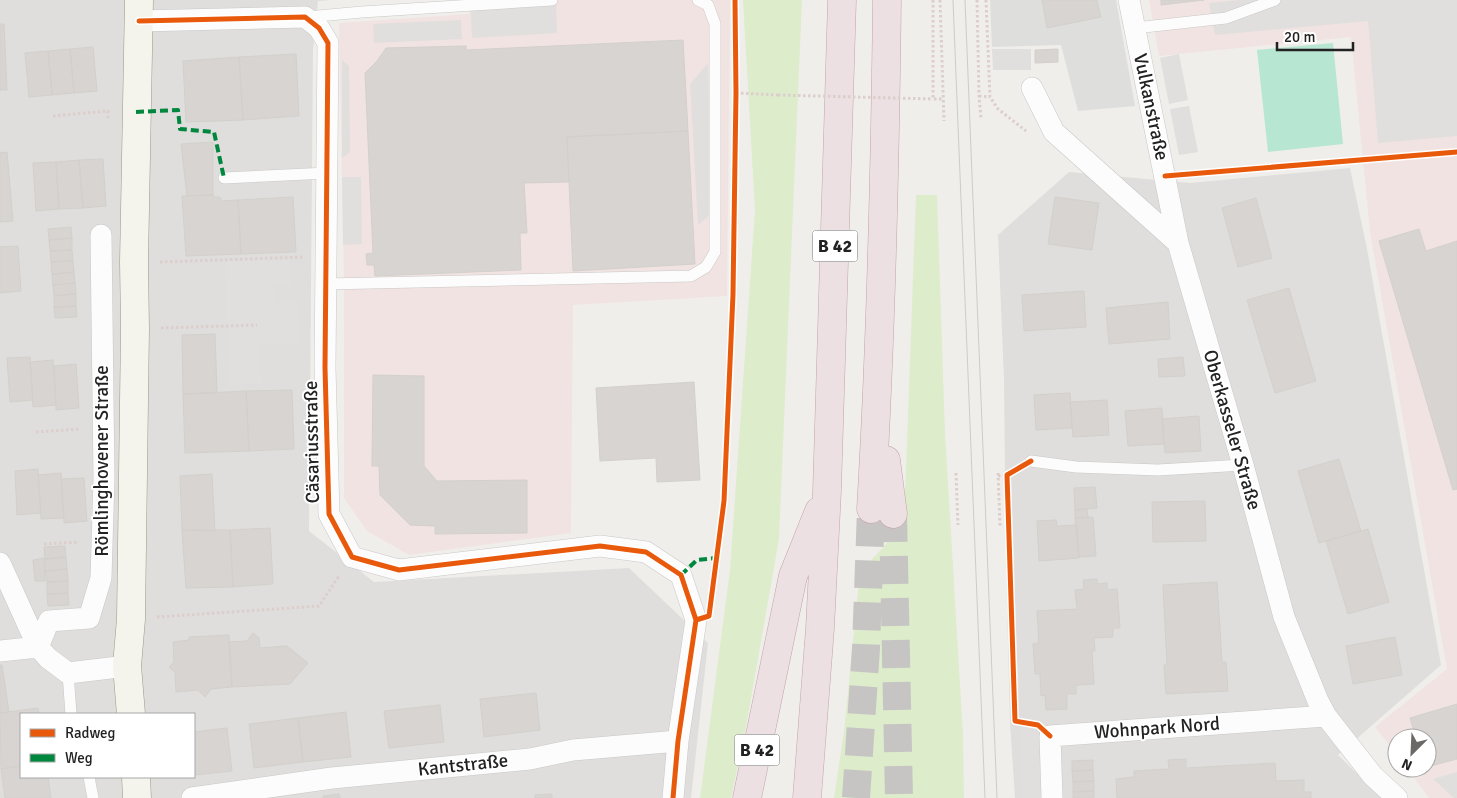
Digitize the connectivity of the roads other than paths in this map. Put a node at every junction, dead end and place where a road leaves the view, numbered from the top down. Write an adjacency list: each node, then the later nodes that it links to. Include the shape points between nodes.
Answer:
1 (552, 0): 8 (lane)
2 (698, 0): 15 (lane, via 708,5 715,24 715,252 706,267 691,276)
3 (842, 0): 18 (highway, B 42)
4 (887, 0): 19 (highway, B 42, via 877,399)
5 (1129, 0): 9 (street, Vulkanstraße)
6 (1275, 0): 9 (lane, via 1226,18)
7 (139, 11): 8 (street); 23 (main road, via 131,619)
8 (306, 17): 11 (street, Cäsariusstraße, via 319,28 328,43)
9 (1135, 28): 14 (street, Vulkanstraße)
10 (1032, 88): 14 (street, via 1054,132)
11 (328, 173): 12 (lane); 15 (street, Cäsariusstraße)
12 (224, 178)
13 (101, 235): 21 (street, Römlinghovener Straße, via 101,578 89,618 49,621)
14 (1178, 242): 17 (street, Oberkasseler Straße)
15 (326, 284): 28 (street, Cäsariusstraße, via 329,514 352,557 399,570 600,546 646,552 680,576 696,620)
16 (1031, 460): 17 (lane, via 1076,467 1158,470)
17 (1243, 464): 27 (street, Oberkasseler Straße, via 1284,617)
18 (827, 491): 35 (highway, B 42, via 793,576); 36 (highway, B 42)
19 (882, 512)
20 (0, 563): 21 (street)
21 (38, 647): 22 (street); 24 (street)
22 (0, 651)
23 (127, 666): 24 (street); 26 (main road)
24 (68, 673): 25 (lane)
25 (71, 713)
26 (131, 713)
27 (1326, 716): 37 (street, Wohnpark Nord, via 1050,736); 38 (street, Oberkasseler Straße, via 1373,776)
28 (678, 741): 33 (street, Kantstraße, via 332,778); 34 (street)
29 (89, 778): 31 (lane)
30 (136, 778): 32 (main road)
31 (93, 798)
32 (137, 798)
33 (192, 798)
34 (673, 798)
35 (747, 798)
36 (807, 798)
37 (1052, 798)
38 (1397, 798)

